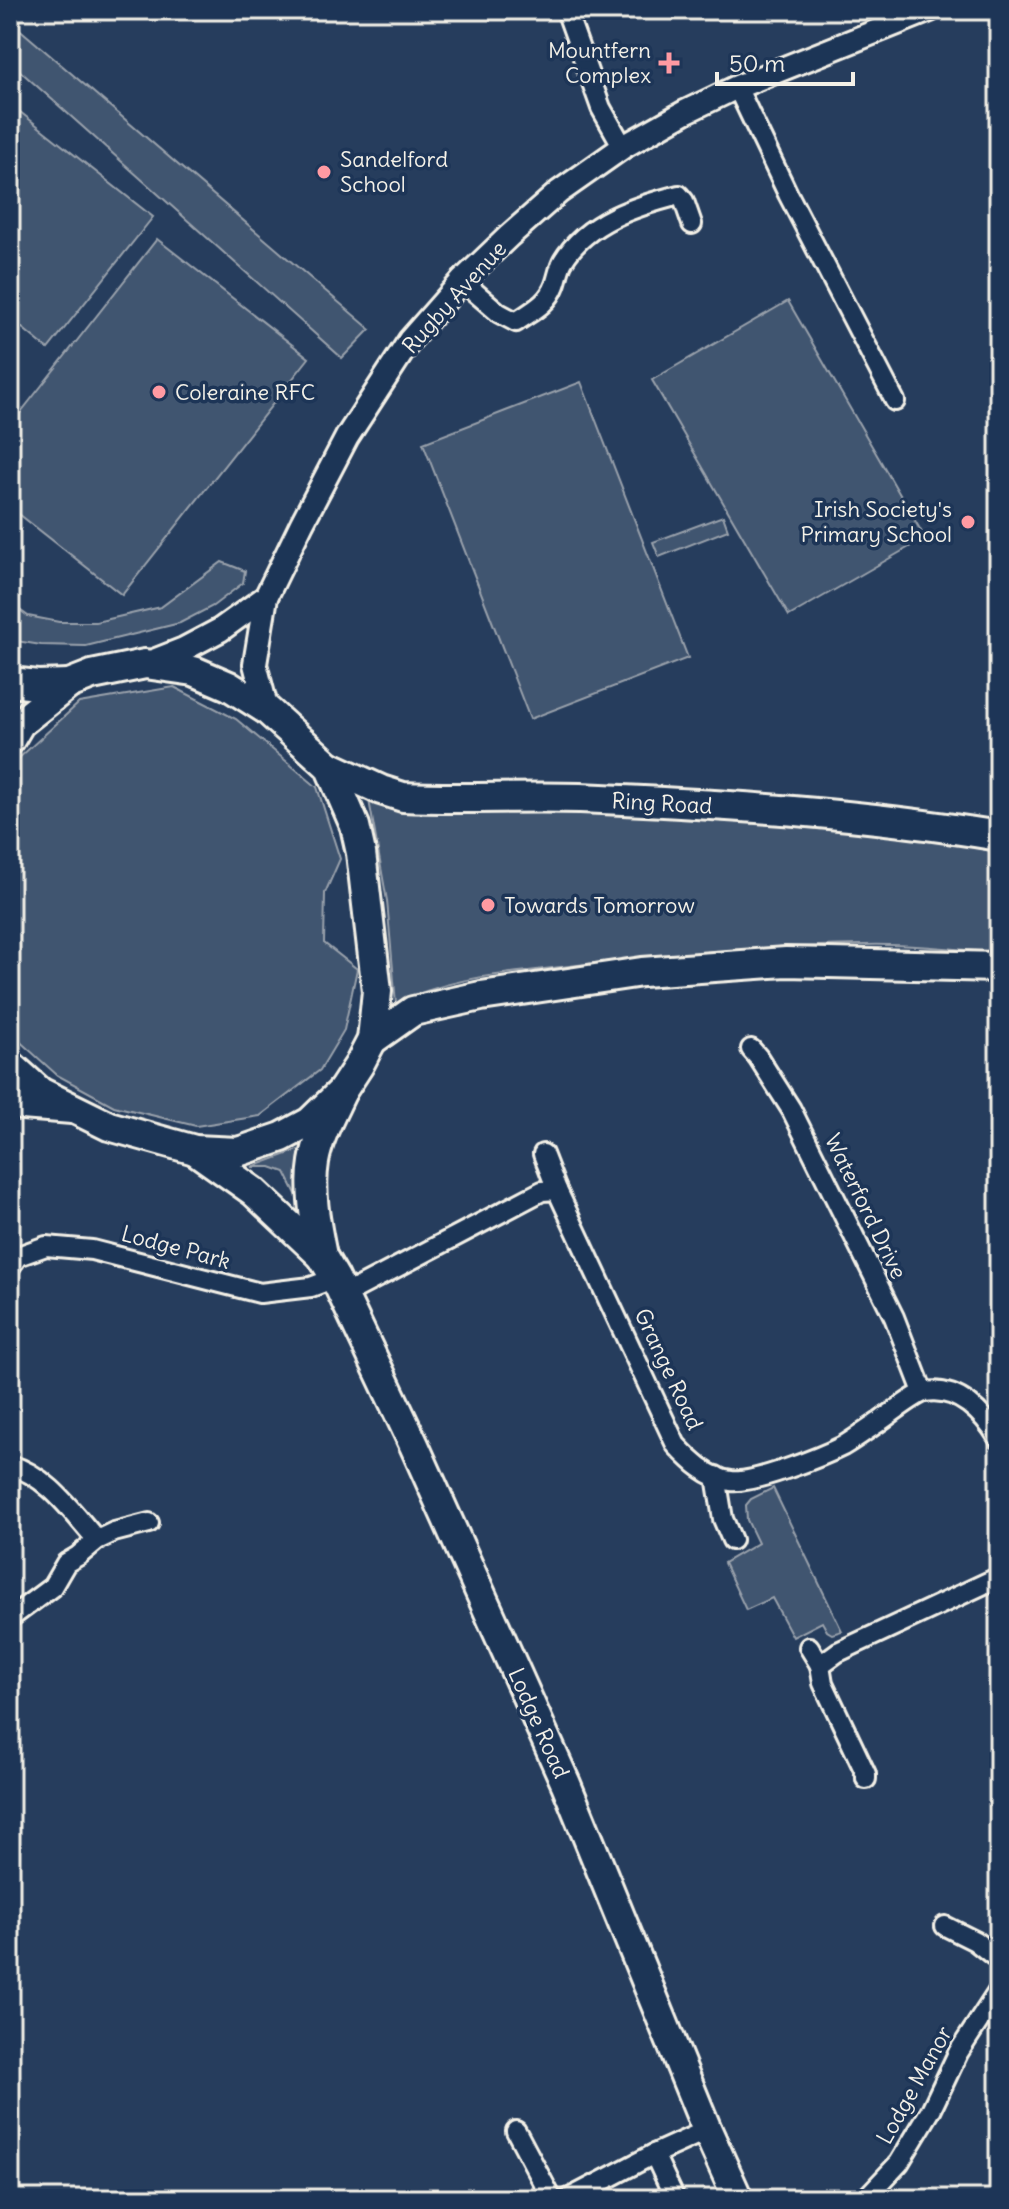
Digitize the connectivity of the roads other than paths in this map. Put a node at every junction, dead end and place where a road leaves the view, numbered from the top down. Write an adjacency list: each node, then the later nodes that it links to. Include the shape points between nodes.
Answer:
1 (566, 10): 4 (street, via 601,108)
2 (930, 10): 3 (street, Rugby Avenue)
3 (737, 87): 4 (street, Rugby Avenue); 7 (street)
4 (623, 147): 6 (street, Rugby Avenue, via 559,192)
5 (692, 224): 6 (street, via 679,195 602,222 563,262 544,304 516,322)
6 (462, 281): 8 (street, Rugby Avenue, via 410,340 347,437)
7 (895, 401)
8 (266, 597): 9 (street, Rugby Avenue, via 220,630); 12 (street, Rugby Avenue, via 255,664)
9 (145, 664): 11 (main road); 12 (main road, via 194,671)
10 (10, 682): 11 (main road)
11 (69, 684): 13 (main road, via 20,723)
12 (267, 710): 14 (main road)
13 (10, 740)
14 (329, 766): 15 (main road, Ring Road, via 403,797 580,798 721,806); 17 (main road, via 361,853 377,991)
15 (999, 836)
16 (999, 967): 17 (main road, via 786,962 642,972 413,1011)
17 (372, 1040): 20 (main road)
18 (751, 1049): 28 (street, Waterford Drive, via 791,1109 894,1317)
19 (10, 1065): 22 (main road, via 40,1092)
20 (342, 1091): 23 (main road, via 310,1122 282,1137 238,1152); 27 (main road, Lodge Road, via 314,1161 314,1208)
21 (10, 1104): 22 (main road)
22 (72, 1109): 23 (main road, via 109,1126)
23 (195, 1150): 27 (main road, Lodge Road, via 248,1187)
24 (543, 1154): 25 (street, Grange Road)
25 (557, 1190): 27 (street, via 542,1191); 31 (street, Grange Road, via 676,1445 694,1465)
26 (10, 1267): 27 (street, Lodge Park, via 18,1256 46,1246 92,1250 260,1293 311,1287)
27 (334, 1276): 43 (main road, Lodge Road, via 566,1784)
28 (923, 1392): 29 (street, via 944,1392 967,1401); 31 (street, via 843,1446 765,1477 733,1482)
29 (999, 1439)
30 (10, 1465): 33 (street, via 48,1485)
31 (716, 1476): 34 (street)
32 (149, 1523): 33 (street)
33 (97, 1540): 36 (street, via 66,1563 52,1587)
34 (732, 1540)
35 (999, 1577): 38 (street)
36 (10, 1618)
37 (809, 1647): 38 (street)
38 (820, 1665): 39 (street)
39 (866, 1779)
40 (945, 1926): 41 (street)
41 (999, 1960)
42 (999, 1990): 50 (street, Lodge Manor, via 899,2163)
43 (707, 2130): 45 (street); 49 (main road, Lodge Road)
44 (516, 2131): 46 (street)
45 (654, 2154): 47 (street); 48 (street)
46 (552, 2199)
47 (568, 2199)
48 (675, 2199)
49 (739, 2199)
50 (865, 2199)

